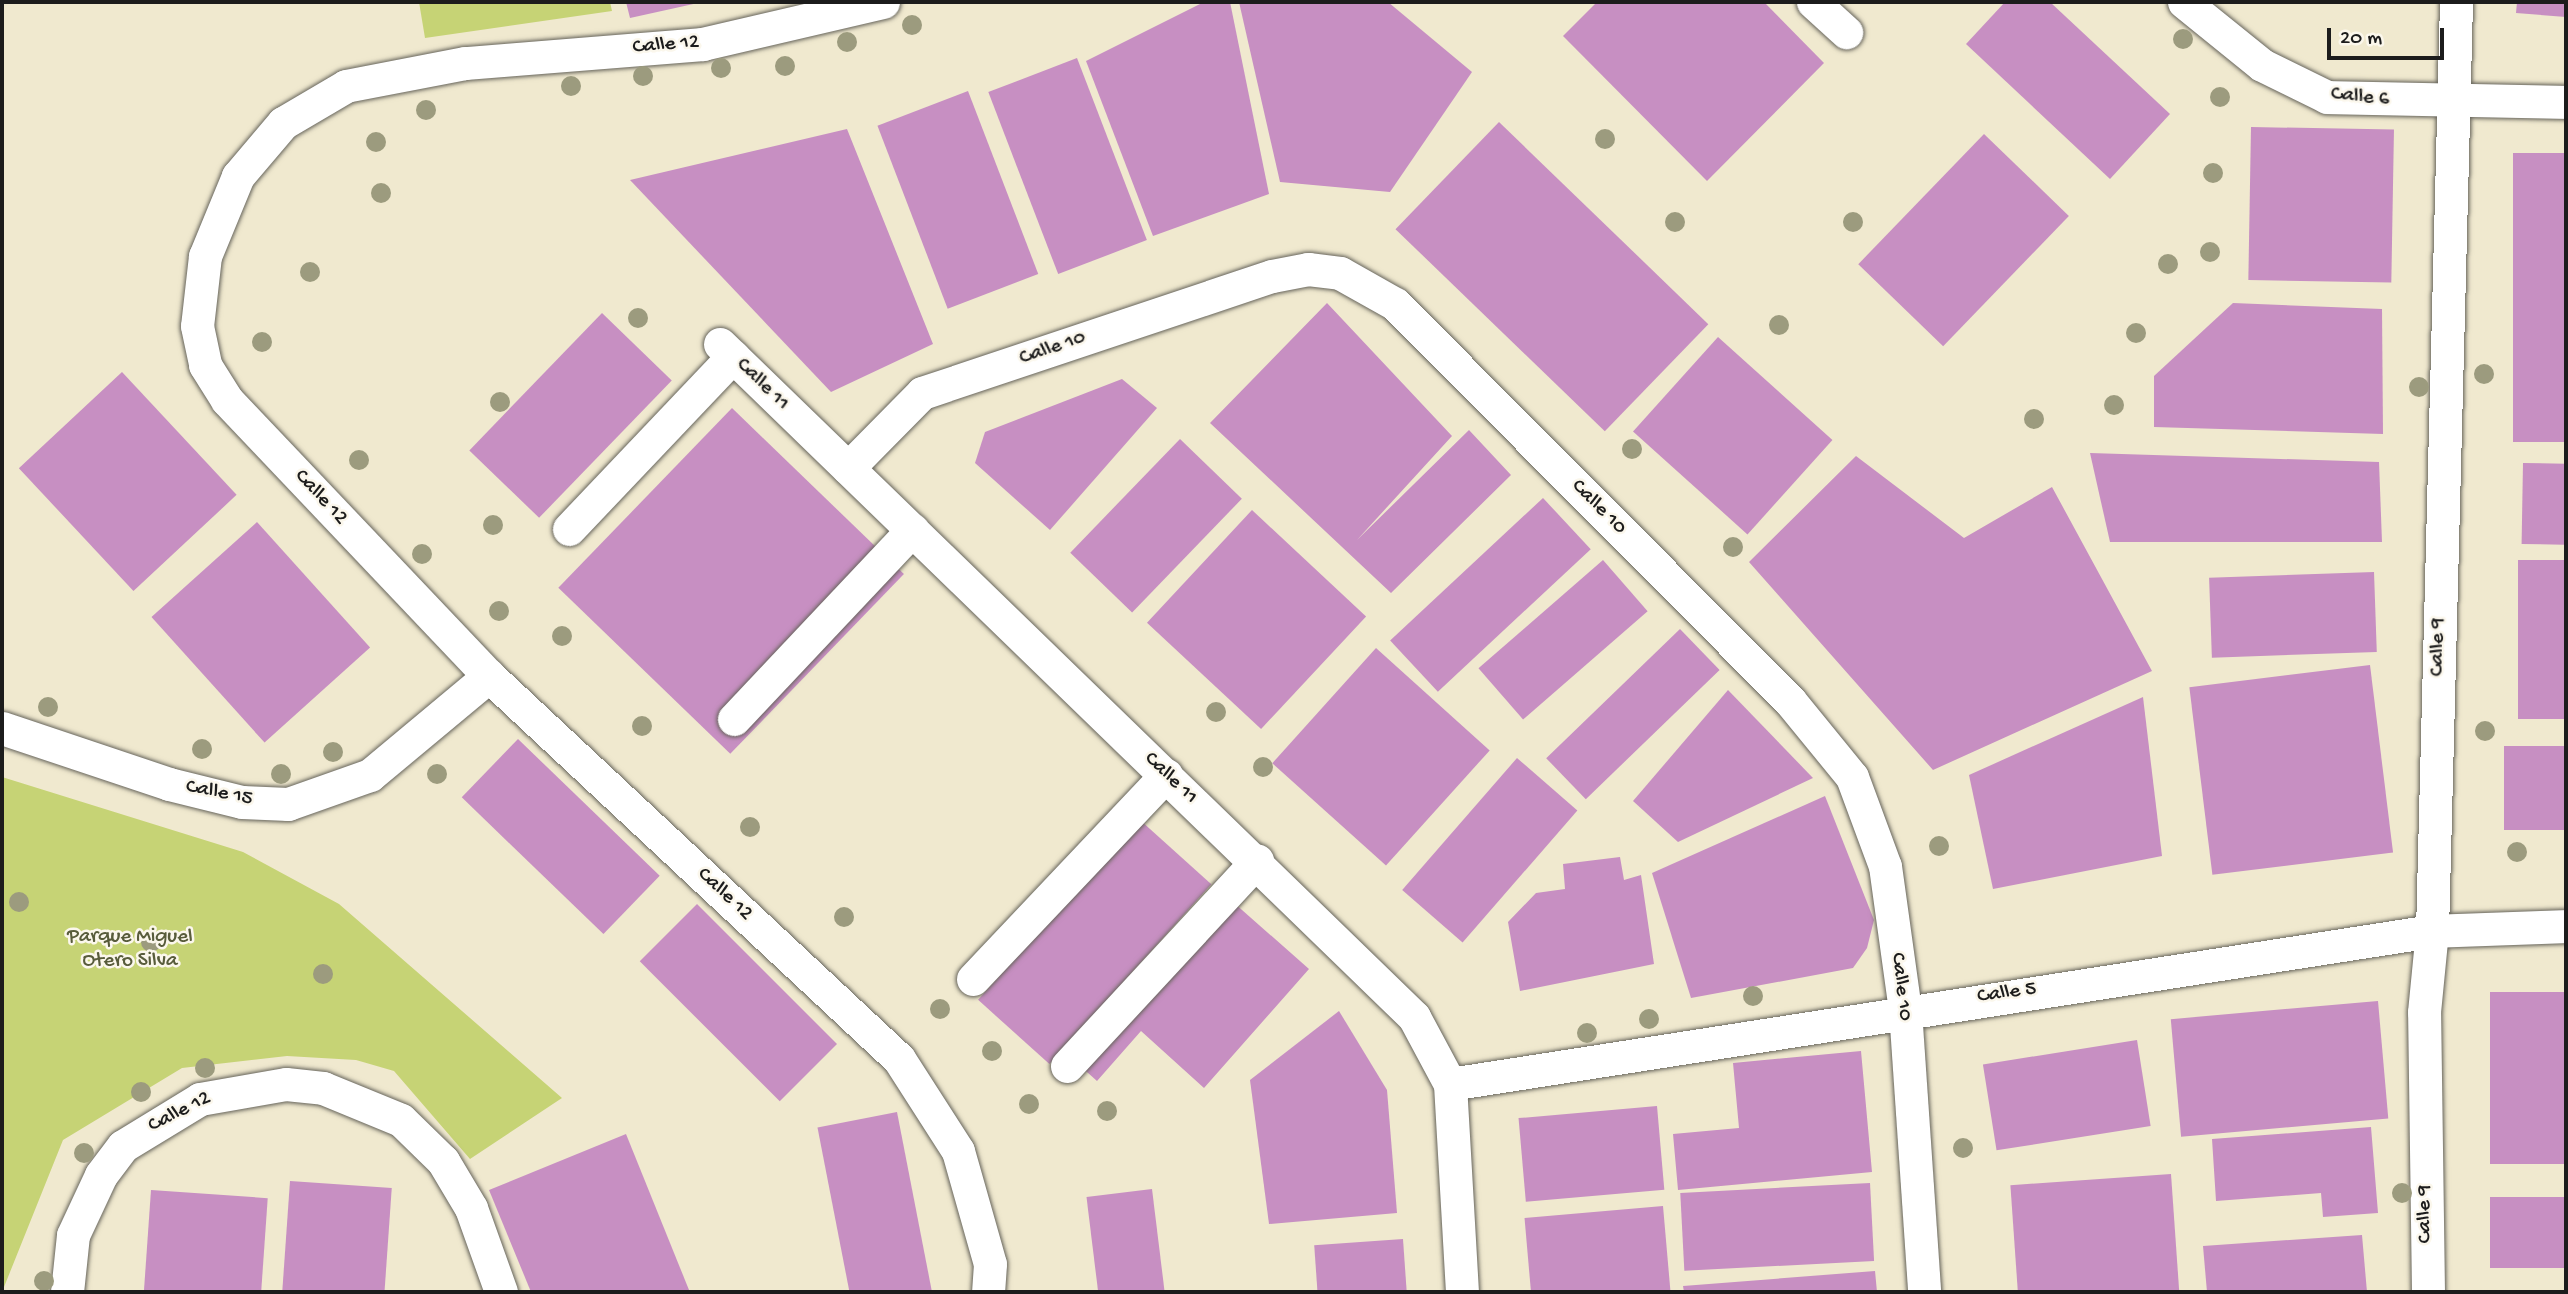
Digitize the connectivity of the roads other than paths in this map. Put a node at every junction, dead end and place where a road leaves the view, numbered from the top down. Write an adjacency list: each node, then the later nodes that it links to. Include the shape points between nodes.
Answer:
1 (883, 2): 11 (street, Calle 12, via 703,44 465,63 346,86 283,122 238,176 220,209 197,292 205,365 227,401)
2 (1813, 2): 5 (street)
3 (2184, 2): 6 (street, Calle 6, via 2262,65 2327,97)
4 (2456, 2): 6 (street, Calle 9)
5 (1846, 32)
6 (2451, 102): 7 (street, Calle 6); 17 (street, Calle 9)
7 (2566, 102)
8 (848, 468): 9 (street, Calle 11, via 727,350); 10 (street, Calle 11); 19 (street, Calle 10, via 922,393 1272,276 1308,268 1367,286 1395,304 1829,745 1852,777 1875,831)
9 (569, 529)
10 (912, 530): 12 (street); 14 (street, Calle 11)
11 (489, 676): 13 (street, Calle 15, via 370,775 288,804 242,802 169,784); 24 (street, Calle 12, via 899,1059 958,1151 990,1264)
12 (734, 719)
13 (2, 728)
14 (1166, 775): 15 (street, Calle 11); 18 (street)
15 (1257, 861): 20 (street); 21 (street, Calle 11, via 1414,1017)
16 (2566, 926): 17 (street, Calle 5)
17 (2432, 931): 19 (street, Calle 5); 27 (street, Calle 9, via 2424,1012)
18 (973, 979)
19 (1905, 1010): 21 (street, Calle 5); 26 (street, Calle 10)
20 (1067, 1066)
21 (1450, 1084): 25 (street, Calle 11)
22 (67, 1292): 23 (street, Calle 12, via 73,1235 101,1175 124,1146 200,1098 286,1084 346,1096 401,1120 443,1161 471,1208)
23 (501, 1292)
24 (988, 1292)
25 (1462, 1292)
26 (1924, 1292)
27 (2428, 1292)

